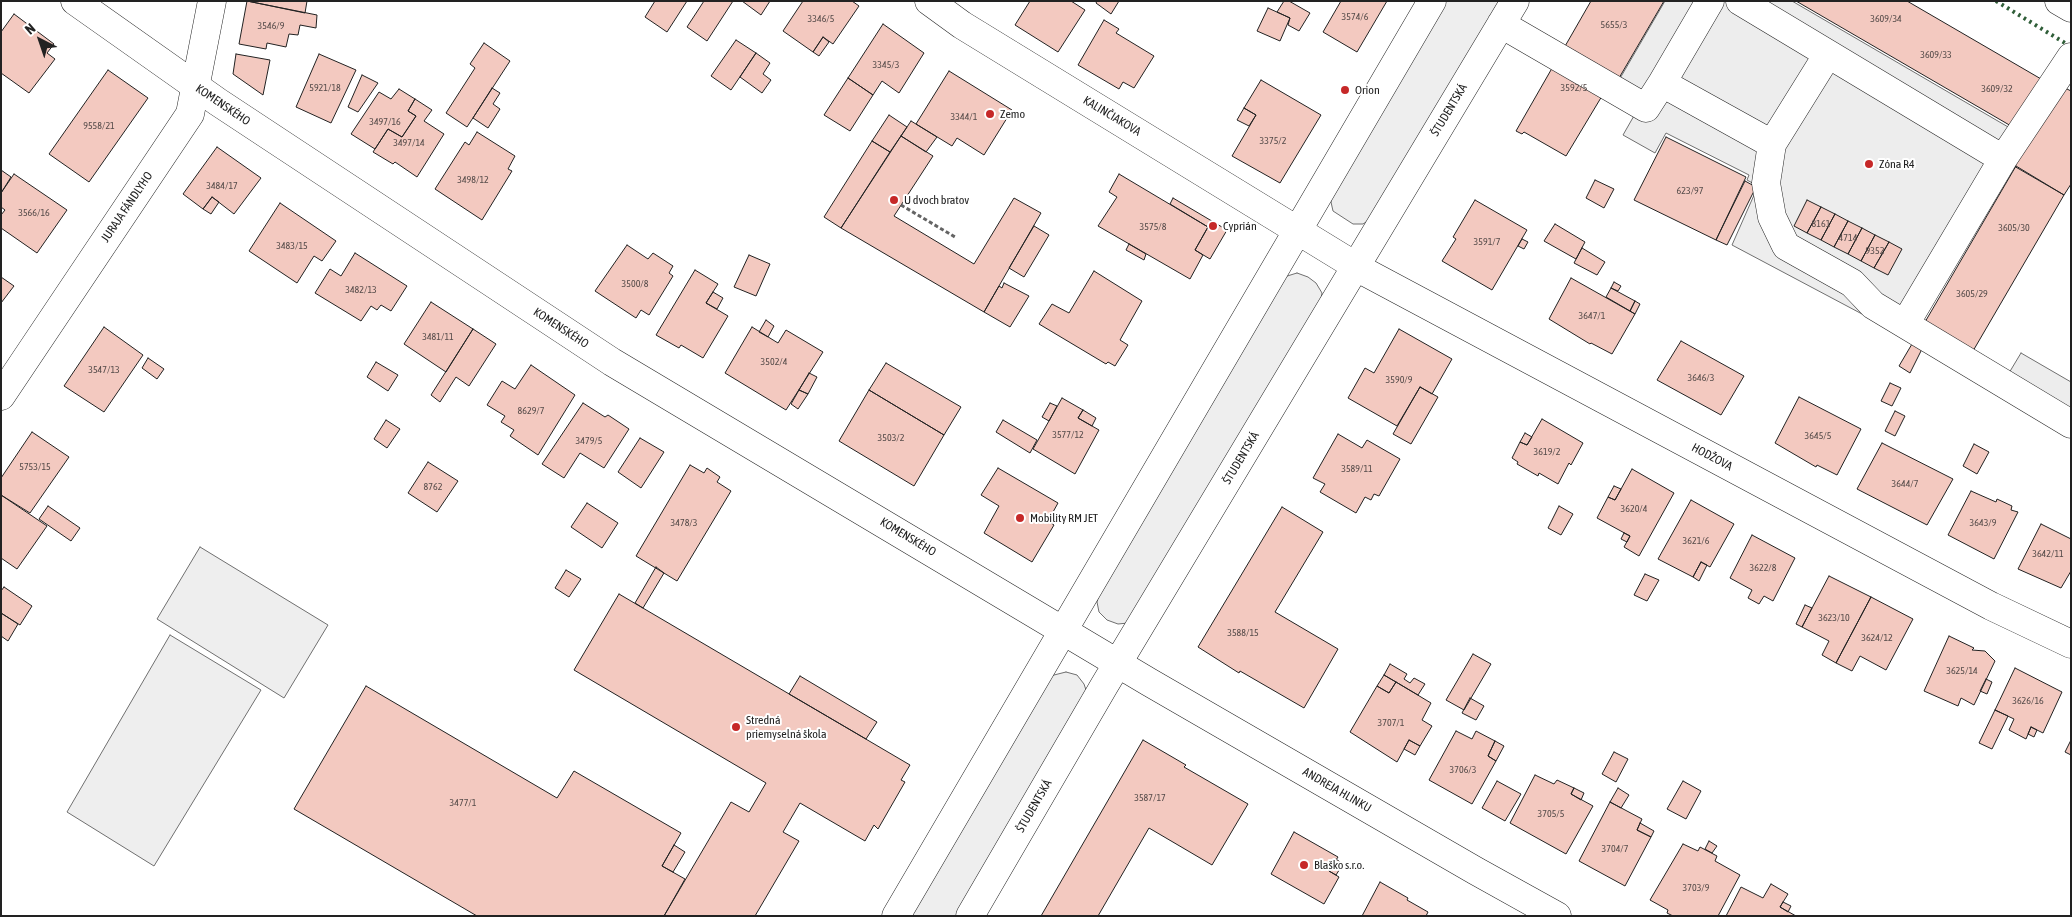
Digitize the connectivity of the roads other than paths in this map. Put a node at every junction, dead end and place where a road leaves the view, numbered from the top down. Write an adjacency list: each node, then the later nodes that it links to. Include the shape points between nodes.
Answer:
1 (76, 1): 13 (street, KOMENSKÉHO)
2 (212, 1): 13 (street, JURAJA FÁNDLYHO)
3 (929, 1): 16 (street, KALINČIAKOVA)
4 (1432, 1): 16 (street)
5 (1710, 1): 12 (street)
6 (1740, 1): 10 (street)
7 (2059, 1): 8 (street)
8 (2071, 8)
9 (1508, 12): 12 (street, via 1646,108); 17 (street, ŠTUDENTSKÁ)
10 (1828, 54): 14 (street); 15 (street)
11 (2071, 57): 15 (street)
12 (1662, 83): 14 (street)
13 (196, 87): 19 (street, JURAJA FÁNDLYHO, via 190,114); 21 (street, KOMENSKÉHO, via 612,362)
14 (1772, 144): 18 (street, via 1766,184 1772,217 1786,246 1852,283 1873,305)
15 (2003, 159): 18 (street)
16 (1298, 230): 17 (street, KALINČIAKOVA); 21 (street)
17 (1356, 266): 22 (street, HODŽOVA, via 1982,601); 23 (street, ŠTUDENTSKÁ)
18 (1905, 324): 20 (street)
19 (1, 396)
20 (2071, 424)
21 (1063, 630): 23 (street, KOMENSKÉHO); 24 (street)
22 (2071, 644)
23 (1118, 663): 25 (street, ŠTUDENTSKÁ); 26 (street, ANDREJA HLINKU)
24 (896, 916)
25 (970, 916)
26 (1557, 916)

